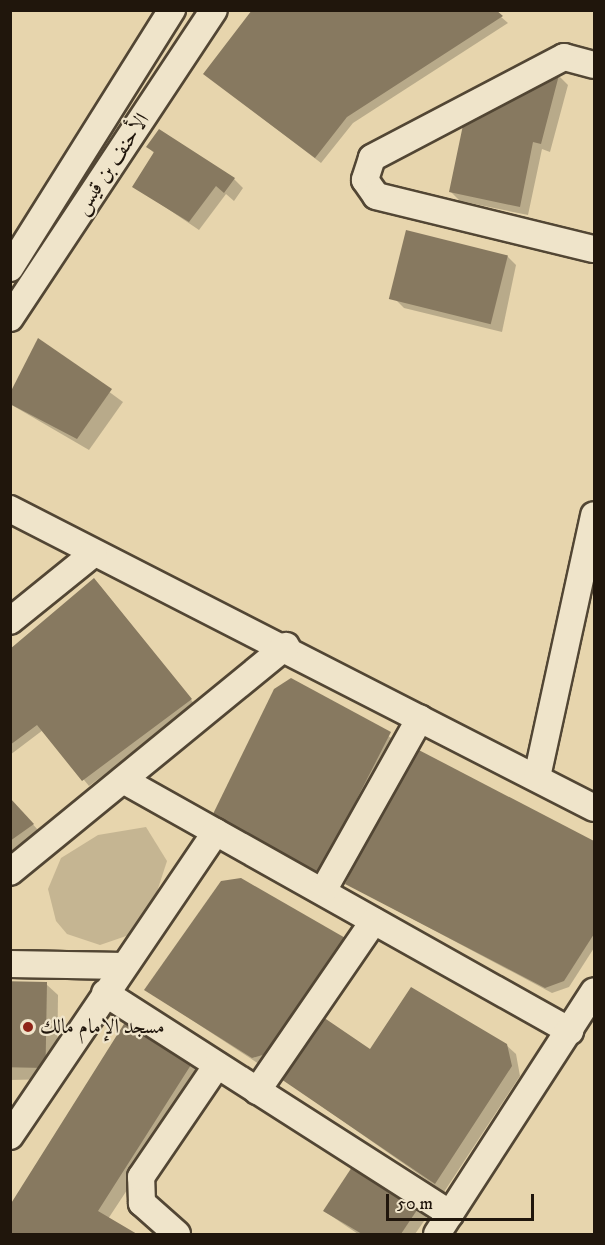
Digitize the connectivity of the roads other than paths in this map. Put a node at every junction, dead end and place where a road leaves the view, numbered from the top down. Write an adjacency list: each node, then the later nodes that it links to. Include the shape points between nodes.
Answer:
1 (172, 10): 5 (street, الأحنف بن قيس)
2 (214, 10): 6 (street, الأحنف بن قيس)
3 (594, 65): 4 (street, via 564,57 372,158 365,180 376,196)
4 (594, 249)
5 (10, 268)
6 (10, 318)
7 (14, 508): 9 (street)
8 (594, 515): 13 (street)
9 (94, 553): 10 (street); 11 (street)
10 (10, 621)
11 (286, 646): 12 (street); 14 (street)
12 (420, 718): 13 (street); 18 (street)
13 (537, 777): 15 (street)
14 (123, 780): 16 (street); 17 (street)
15 (594, 808)
16 (216, 832): 18 (street); 21 (street)
17 (10, 872)
18 (323, 891): 19 (street)
19 (374, 921): 24 (street); 26 (street)
20 (10, 964): 21 (street)
21 (124, 966): 23 (street)
22 (594, 992): 24 (street)
23 (105, 993): 25 (street); 27 (street)
24 (570, 1031): 28 (street)
25 (217, 1065): 26 (street); 29 (street, via 141,1178 142,1203)
26 (257, 1091): 28 (street)
27 (10, 1136)
28 (444, 1224)
29 (177, 1234)

